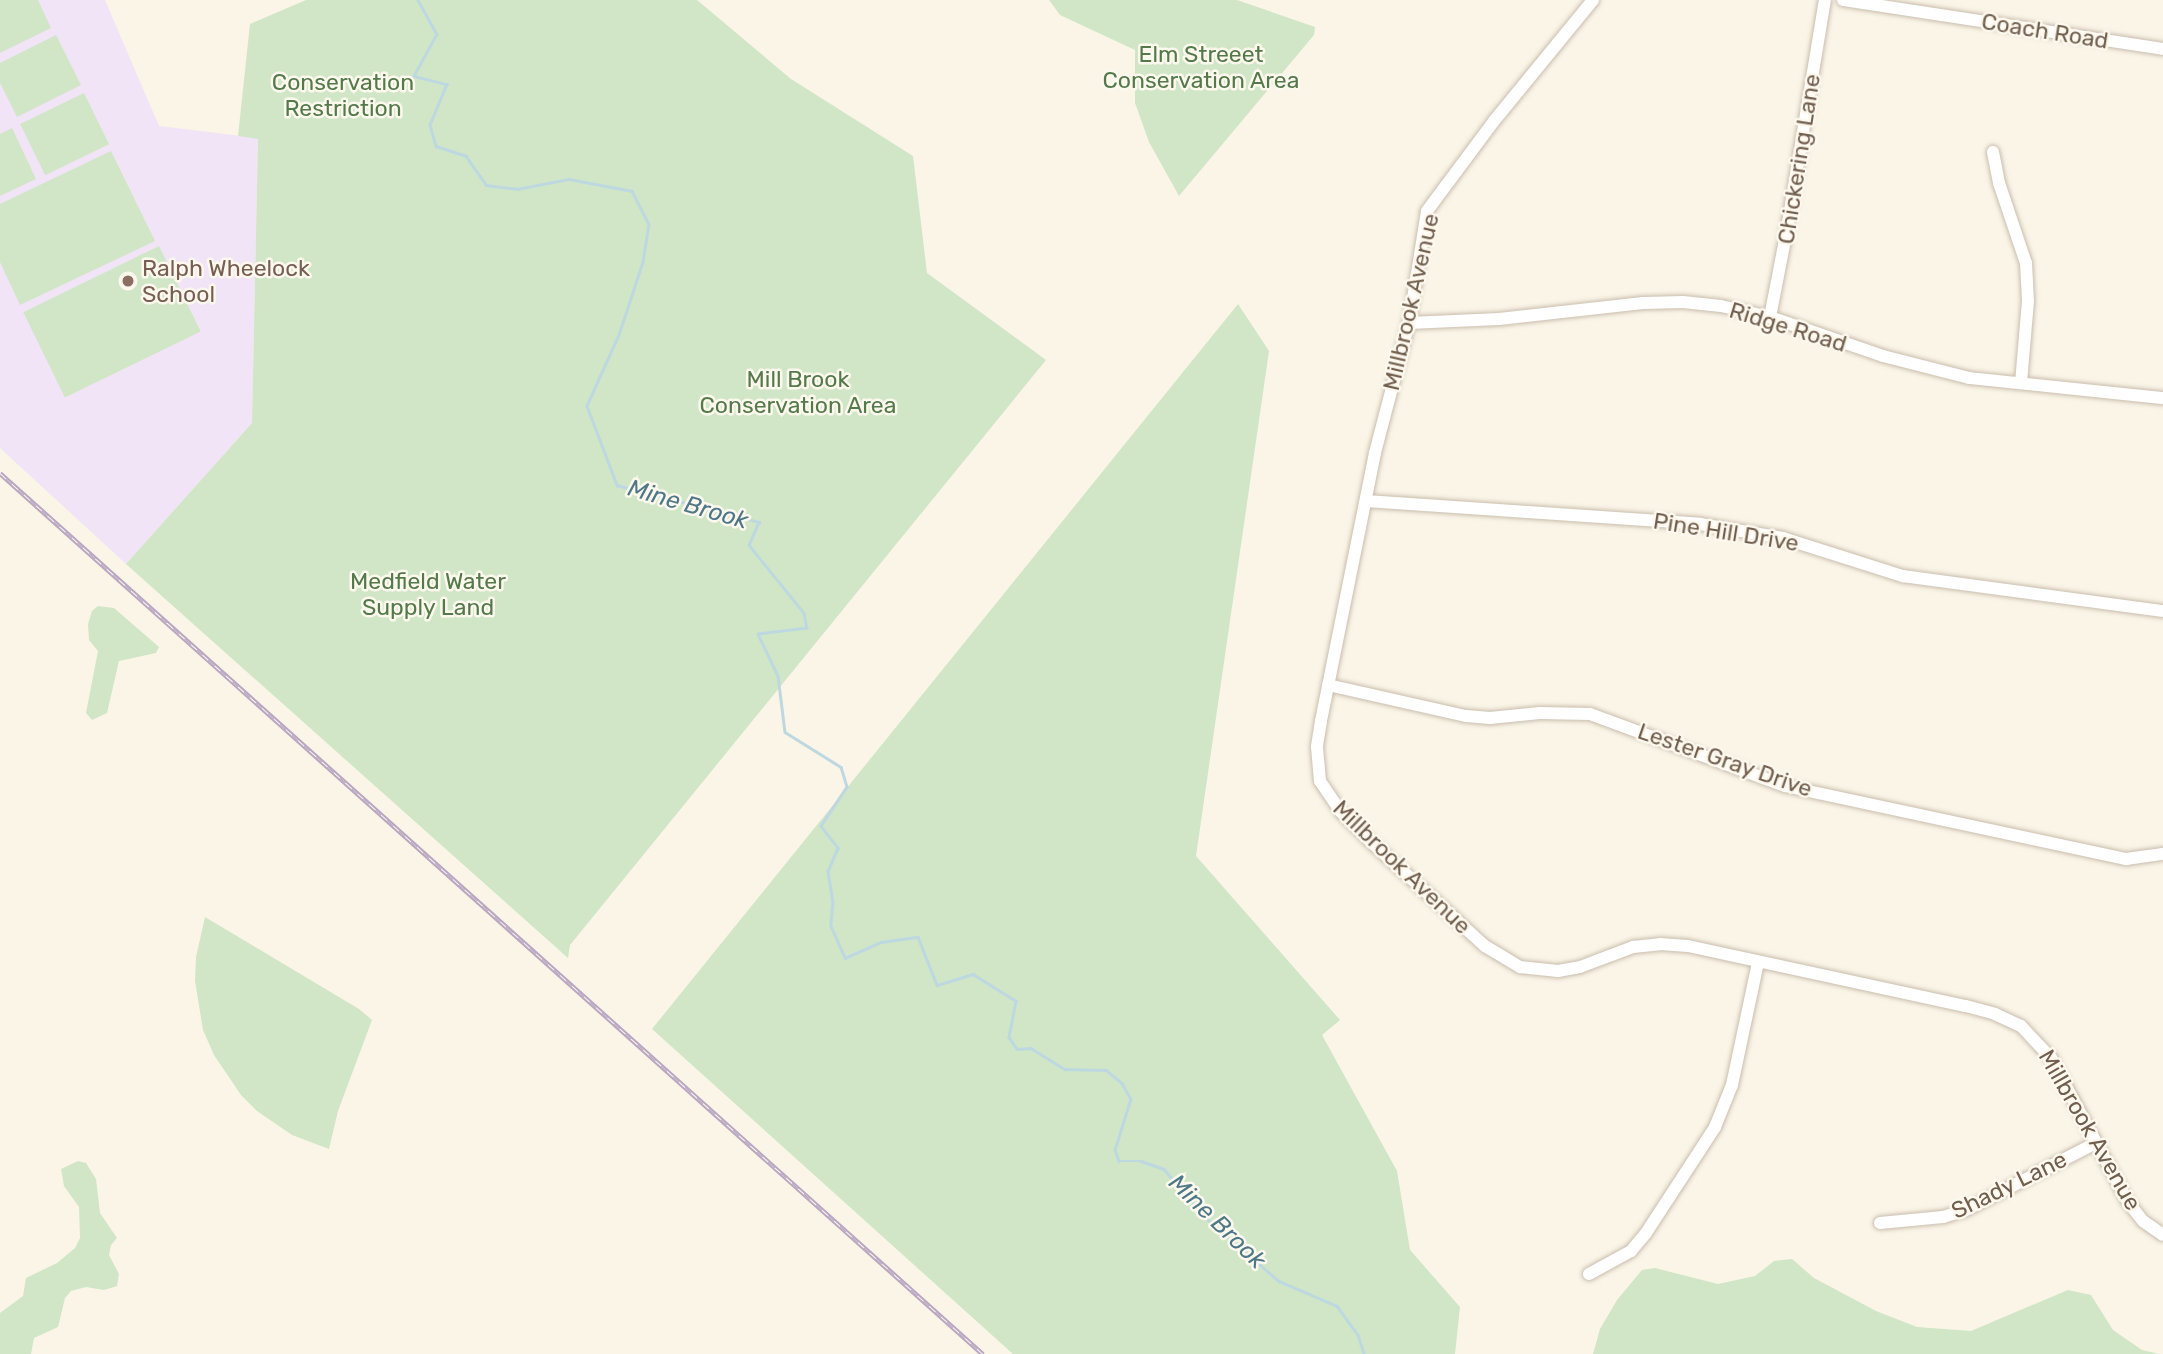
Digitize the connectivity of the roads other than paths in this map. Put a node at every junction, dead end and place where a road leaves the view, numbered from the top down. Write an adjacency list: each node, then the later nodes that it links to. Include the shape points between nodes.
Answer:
1 (1593, 0): 7 (street, Millbrook Avenue, via 1427,211)
2 (1825, 0): 6 (street, Chickering Lane)
3 (1843, 0): 4 (street, Coach Road)
4 (2163, 49)
5 (1993, 152): 8 (street, via 2026,263 2028,301)
6 (1770, 317): 7 (street, Ridge Road, via 1721,306 1670,302); 8 (street, Ridge Road, via 1883,356 1969,378)
7 (1409, 323): 10 (street, Millbrook Avenue)
8 (2021, 383): 9 (street, Ridge Road)
9 (2163, 398)
10 (1367, 501): 11 (street, Pine Hill Drive, via 1700,524 1783,538 1903,576); 12 (street, Millbrook Avenue)
11 (2163, 611)
12 (1328, 685): 13 (street, Lester Gray Drive, via 1466,716 1590,714 1785,786 2126,859); 14 (street, Millbrook Avenue, via 1317,747 1320,781 1328,796 1371,842 1502,958 1520,967 1558,971 1633,947 1660,944)
13 (2163, 854)
14 (1758, 963): 15 (street, Millbrook Avenue, via 1966,1006 2021,1026 2051,1058); 18 (street, via 1732,1085 1715,1127 1639,1242 1618,1260)
15 (2094, 1144): 16 (street, Shady Lane, via 1966,1210); 17 (street, Millbrook Avenue, via 2128,1202)
16 (1880, 1223)
17 (2163, 1236)
18 (1590, 1274)

